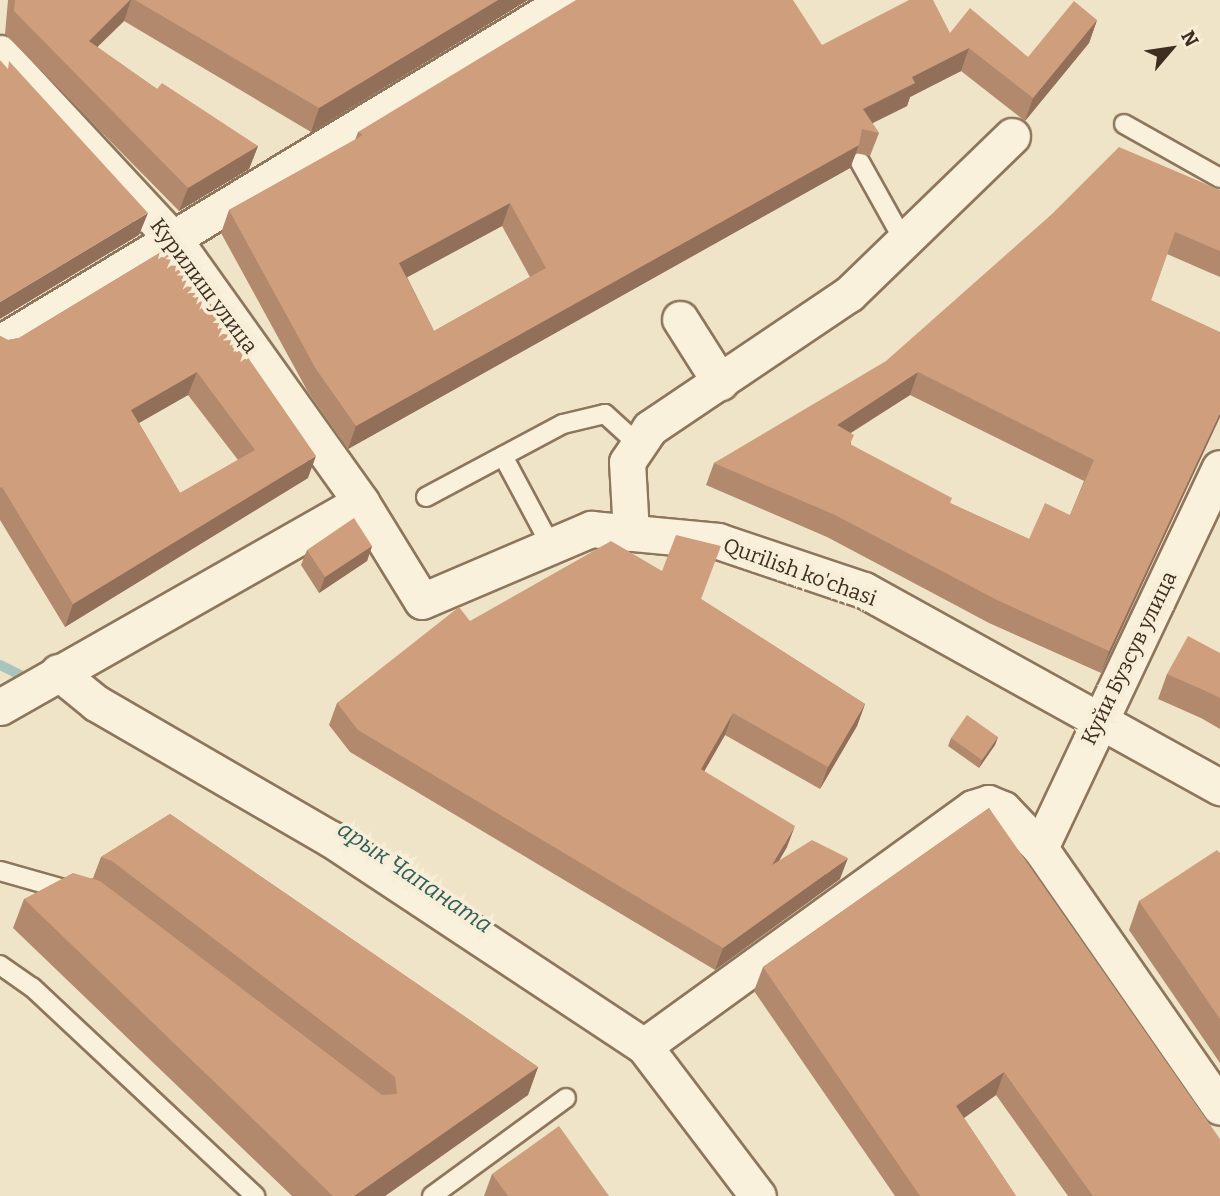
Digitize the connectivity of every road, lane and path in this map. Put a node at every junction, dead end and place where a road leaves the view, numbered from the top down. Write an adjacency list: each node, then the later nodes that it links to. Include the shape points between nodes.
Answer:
1 (567, 0): 7 (street)
2 (0, 53): 7 (street, Курилиш улица)
3 (1125, 124): 6 (lane)
4 (1012, 136): 8 (street)
5 (860, 162): 8 (lane)
6 (1220, 178)
7 (175, 241): 10 (street); 16 (street, Курилиш улица)
8 (904, 241): 11 (street, via 849,294)
9 (680, 319): 11 (street)
10 (0, 343)
11 (720, 382): 12 (street, via 650,428)
12 (639, 445): 13 (lane, via 605,414 564,424); 17 (street, via 626,462)
13 (503, 456): 15 (lane); 18 (lane)
14 (1220, 468): 21 (street, Куйи Бузсув улица)
15 (426, 497)
16 (361, 502): 18 (street, Qurilish ko'chasi, via 422,601); 19 (street)
17 (631, 533): 18 (street, Qurilish ko'chasi, via 592,529); 21 (street, Qurilish ko'chasi, via 718,541 864,590)
18 (551, 546)
19 (53, 674): 20 (street); 27 (street, via 331,839)
20 (1, 707)
21 (1098, 721): 22 (street, Qurilish ko'chasi); 23 (street, Куйи Бузсув улица)
22 (1220, 787)
23 (1040, 848): 27 (street, via 1003,809 988,803 973,808); 29 (street)
24 (0, 871): 25 (lane)
25 (96, 899)
26 (0, 965): 30 (lane, via 32,987)
27 (644, 1046): 32 (street)
28 (566, 1098): 31 (lane)
29 (1220, 1107)
30 (255, 1196)
31 (432, 1196)
32 (758, 1196)

